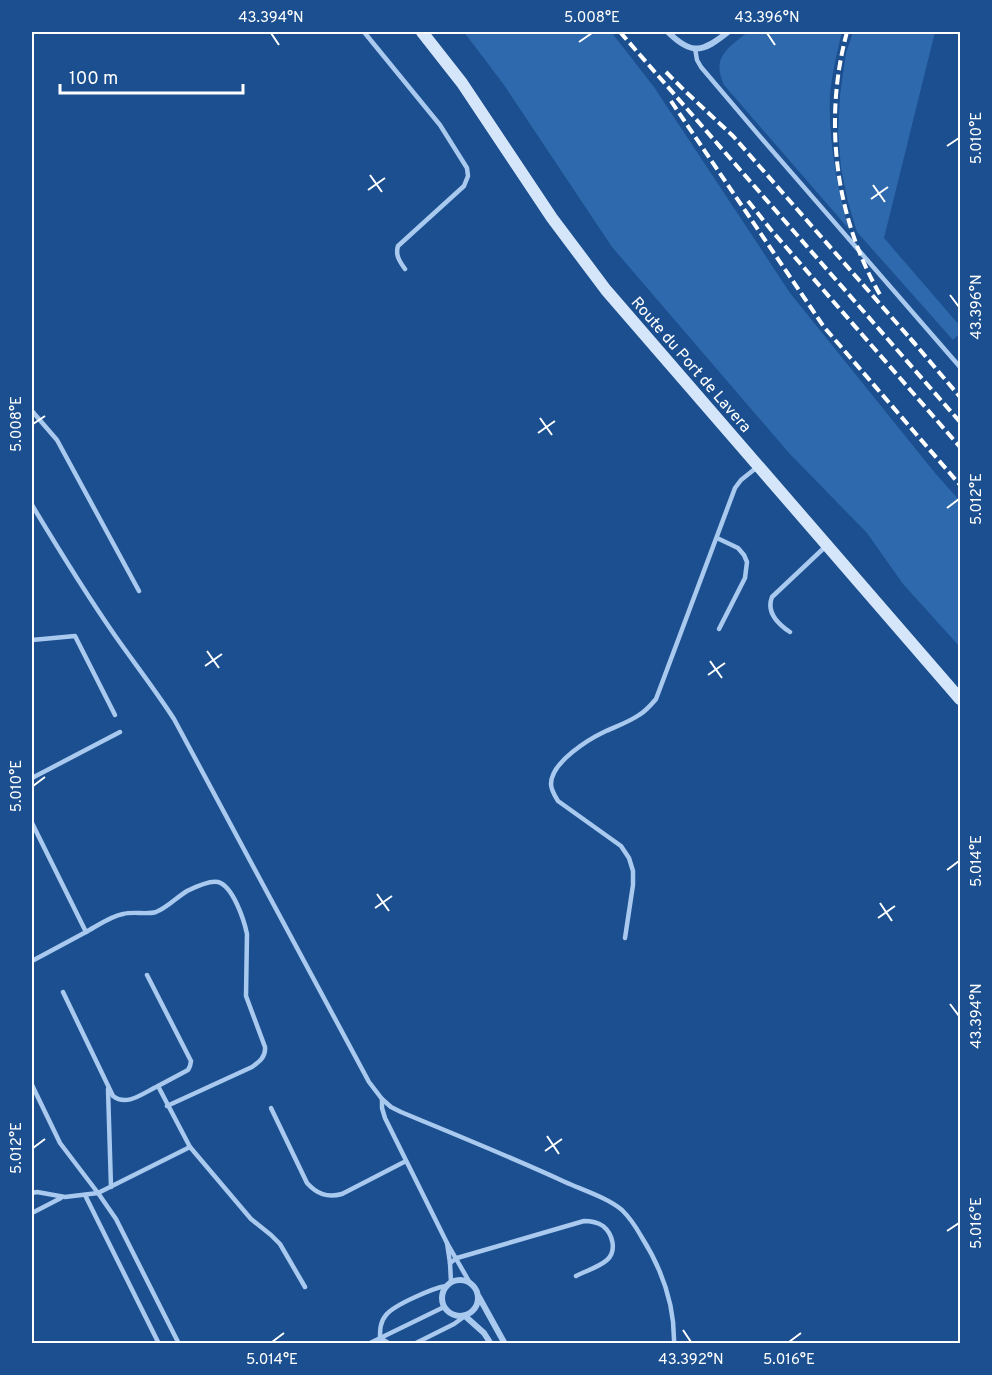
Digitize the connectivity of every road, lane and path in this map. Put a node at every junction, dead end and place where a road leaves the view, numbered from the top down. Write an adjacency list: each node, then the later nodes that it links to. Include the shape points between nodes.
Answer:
1 (364, 32): 6 (lane, via 440,125 467,168 464,186 398,246 397,255)
2 (422, 32): 11 (street, Route du Port de Lavera, via 606,290)
3 (668, 32): 5 (street, via 680,43)
4 (728, 32): 5 (street, via 705,48)
5 (695, 48): 8 (lane, via 701,67)
6 (405, 269)
7 (960, 355): 8 (lane)
8 (955, 361): 9 (lane)
9 (960, 367)
10 (32, 411): 15 (lane, via 57,440)
11 (759, 466): 13 (lane, via 735,488); 14 (street, Route du Port de Lavera)
12 (32, 505): 32 (lane, via 88,595 174,719 369,1082)
13 (717, 538): 16 (lane, via 738,548 747,562 745,578); 25 (lane, via 656,699 638,716 578,747 554,771 551,783 558,801 621,846 629,858 633,885)
14 (827, 545): 17 (lane, via 772,597 775,618); 19 (street, Route du Port de Lavera)
15 (139, 591)
16 (719, 629)
17 (790, 632)
18 (32, 640): 20 (lane, via 75,636)
19 (960, 699)
20 (115, 715)
21 (120, 732): 22 (lane)
22 (32, 778)
23 (32, 823): 24 (lane)
24 (86, 932): 26 (lane); 33 (lane, via 120,914 157,912 187,891 211,882 226,887 238,908 247,934 246,996 266,1052 252,1067)
25 (625, 938)
26 (32, 961)
27 (147, 975): 30 (lane, via 191,1061 188,1070)
28 (63, 992): 31 (lane)
29 (32, 1085): 38 (lane, via 60,1143)
30 (158, 1086): 31 (lane, via 123,1101 112,1096); 33 (lane)
31 (108, 1087): 37 (lane)
32 (382, 1099): 36 (lane, via 385,1118); 61 (lane, via 401,1112 622,1209 650,1250 668,1290)
33 (167, 1106): 35 (lane)
34 (271, 1108): 36 (lane, via 307,1183 322,1195 342,1194)
35 (190, 1147): 37 (lane); 49 (lane, via 251,1219 280,1244)
36 (406, 1161): 43 (lane)
37 (111, 1187): 38 (lane)
38 (98, 1192): 40 (lane); 55 (lane, via 116,1219)
39 (32, 1193): 41 (lane)
40 (85, 1195): 41 (lane); 54 (lane)
41 (62, 1197): 42 (lane)
42 (32, 1213)
43 (447, 1243): 44 (lane); 45 (lane)
44 (457, 1258): 45 (lane); 46 (lane, via 584,1221 597,1223 612,1240 612,1254); 47 (lane)
45 (450, 1263): 48 (lane)
46 (576, 1276)
47 (470, 1283): 48 (street, via 461,1280); 50 (street)
48 (448, 1284): 51 (street, via 442,1296); 53 (lane, via 387,1313)
49 (305, 1287)
50 (478, 1296): 52 (street, via 473,1311); 60 (street)
51 (444, 1307): 52 (street, via 450,1314); 53 (lane)
52 (465, 1316): 58 (lane); 59 (street)
53 (380, 1338): 56 (lane); 57 (lane)
54 (159, 1344)
55 (179, 1344)
56 (368, 1344)
57 (390, 1344)
58 (414, 1344)
59 (491, 1344)
60 (506, 1344)
61 (674, 1344)

